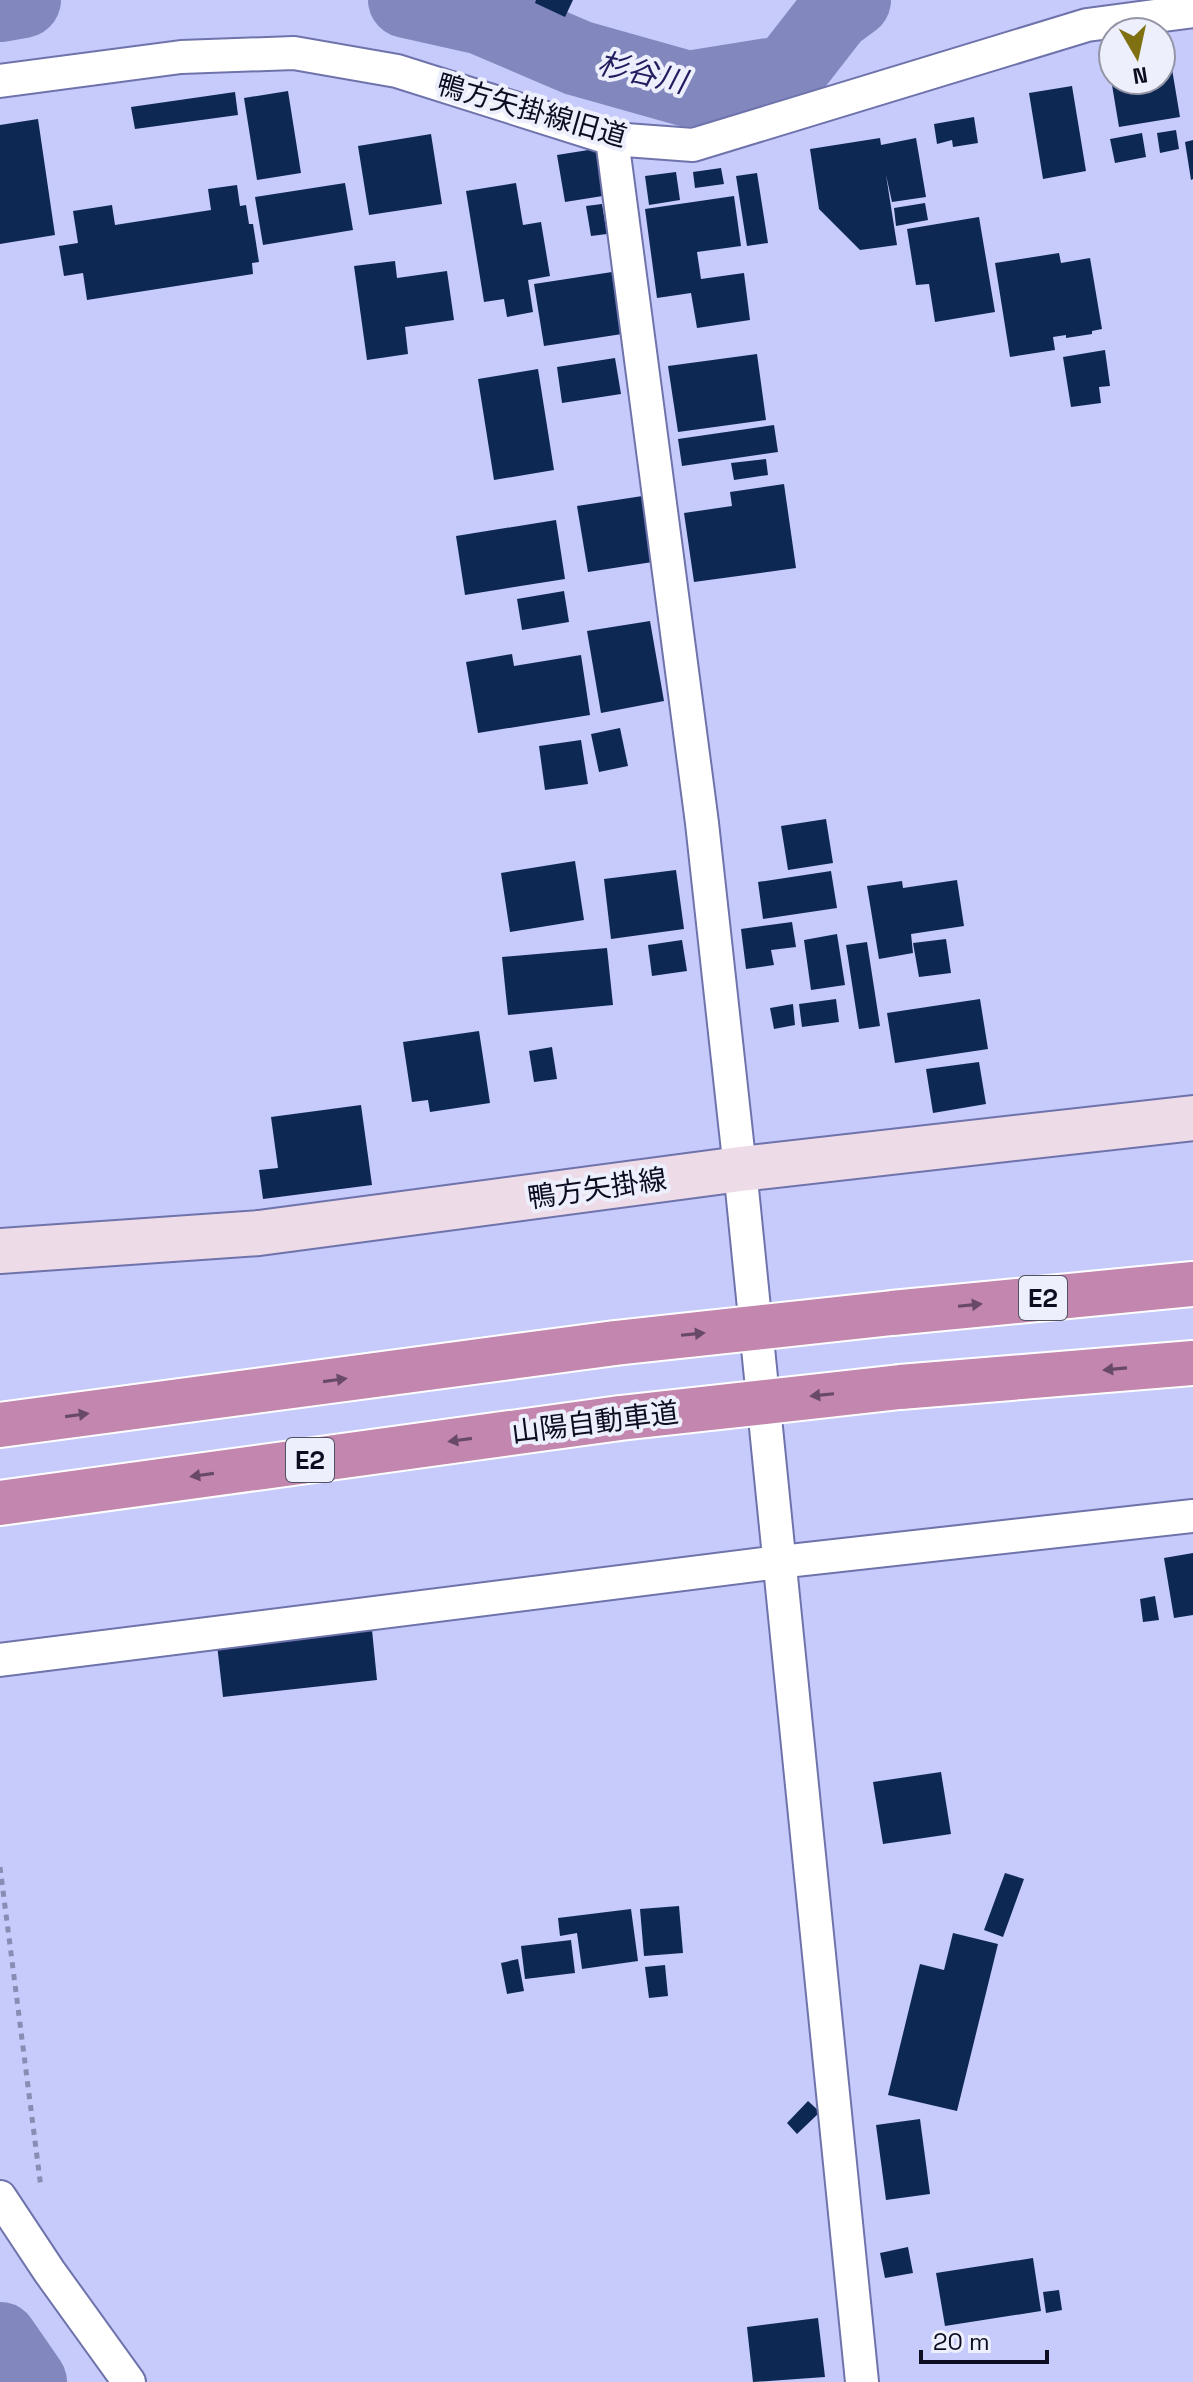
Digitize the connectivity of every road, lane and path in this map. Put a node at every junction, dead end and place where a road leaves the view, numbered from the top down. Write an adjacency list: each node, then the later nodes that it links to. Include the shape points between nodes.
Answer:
1 (1193, 11): 3 (street, 鴨方矢掛線旧道, via 1087,25 693,145)
2 (0, 81): 3 (street, 鴨方矢掛線旧道, via 181,57 294,53 397,71)
3 (612, 139): 5 (street, via 702,823)
4 (1193, 1118): 5 (main road, 鴨方矢掛線)
5 (740, 1169): 6 (main road, 鴨方矢掛線, via 259,1233); 12 (street)
6 (0, 1251)
7 (1193, 1284): 9 (highway, E2, one-way to 7, bridge, via 615,1343)
8 (1193, 1363): 10 (highway, 山陽自動車道 / E2, one-way to 10, bridge, via 900,1387 620,1418)
9 (0, 1425)
10 (0, 1503)
11 (1193, 1516): 12 (street)
12 (779, 1562): 13 (street); 18 (street)
13 (0, 1660)
14 (0, 1867): 16 (path, via 44,2208)
15 (0, 2197): 16 (street)
16 (9, 2227): 17 (street)
17 (129, 2382)
18 (862, 2382)

